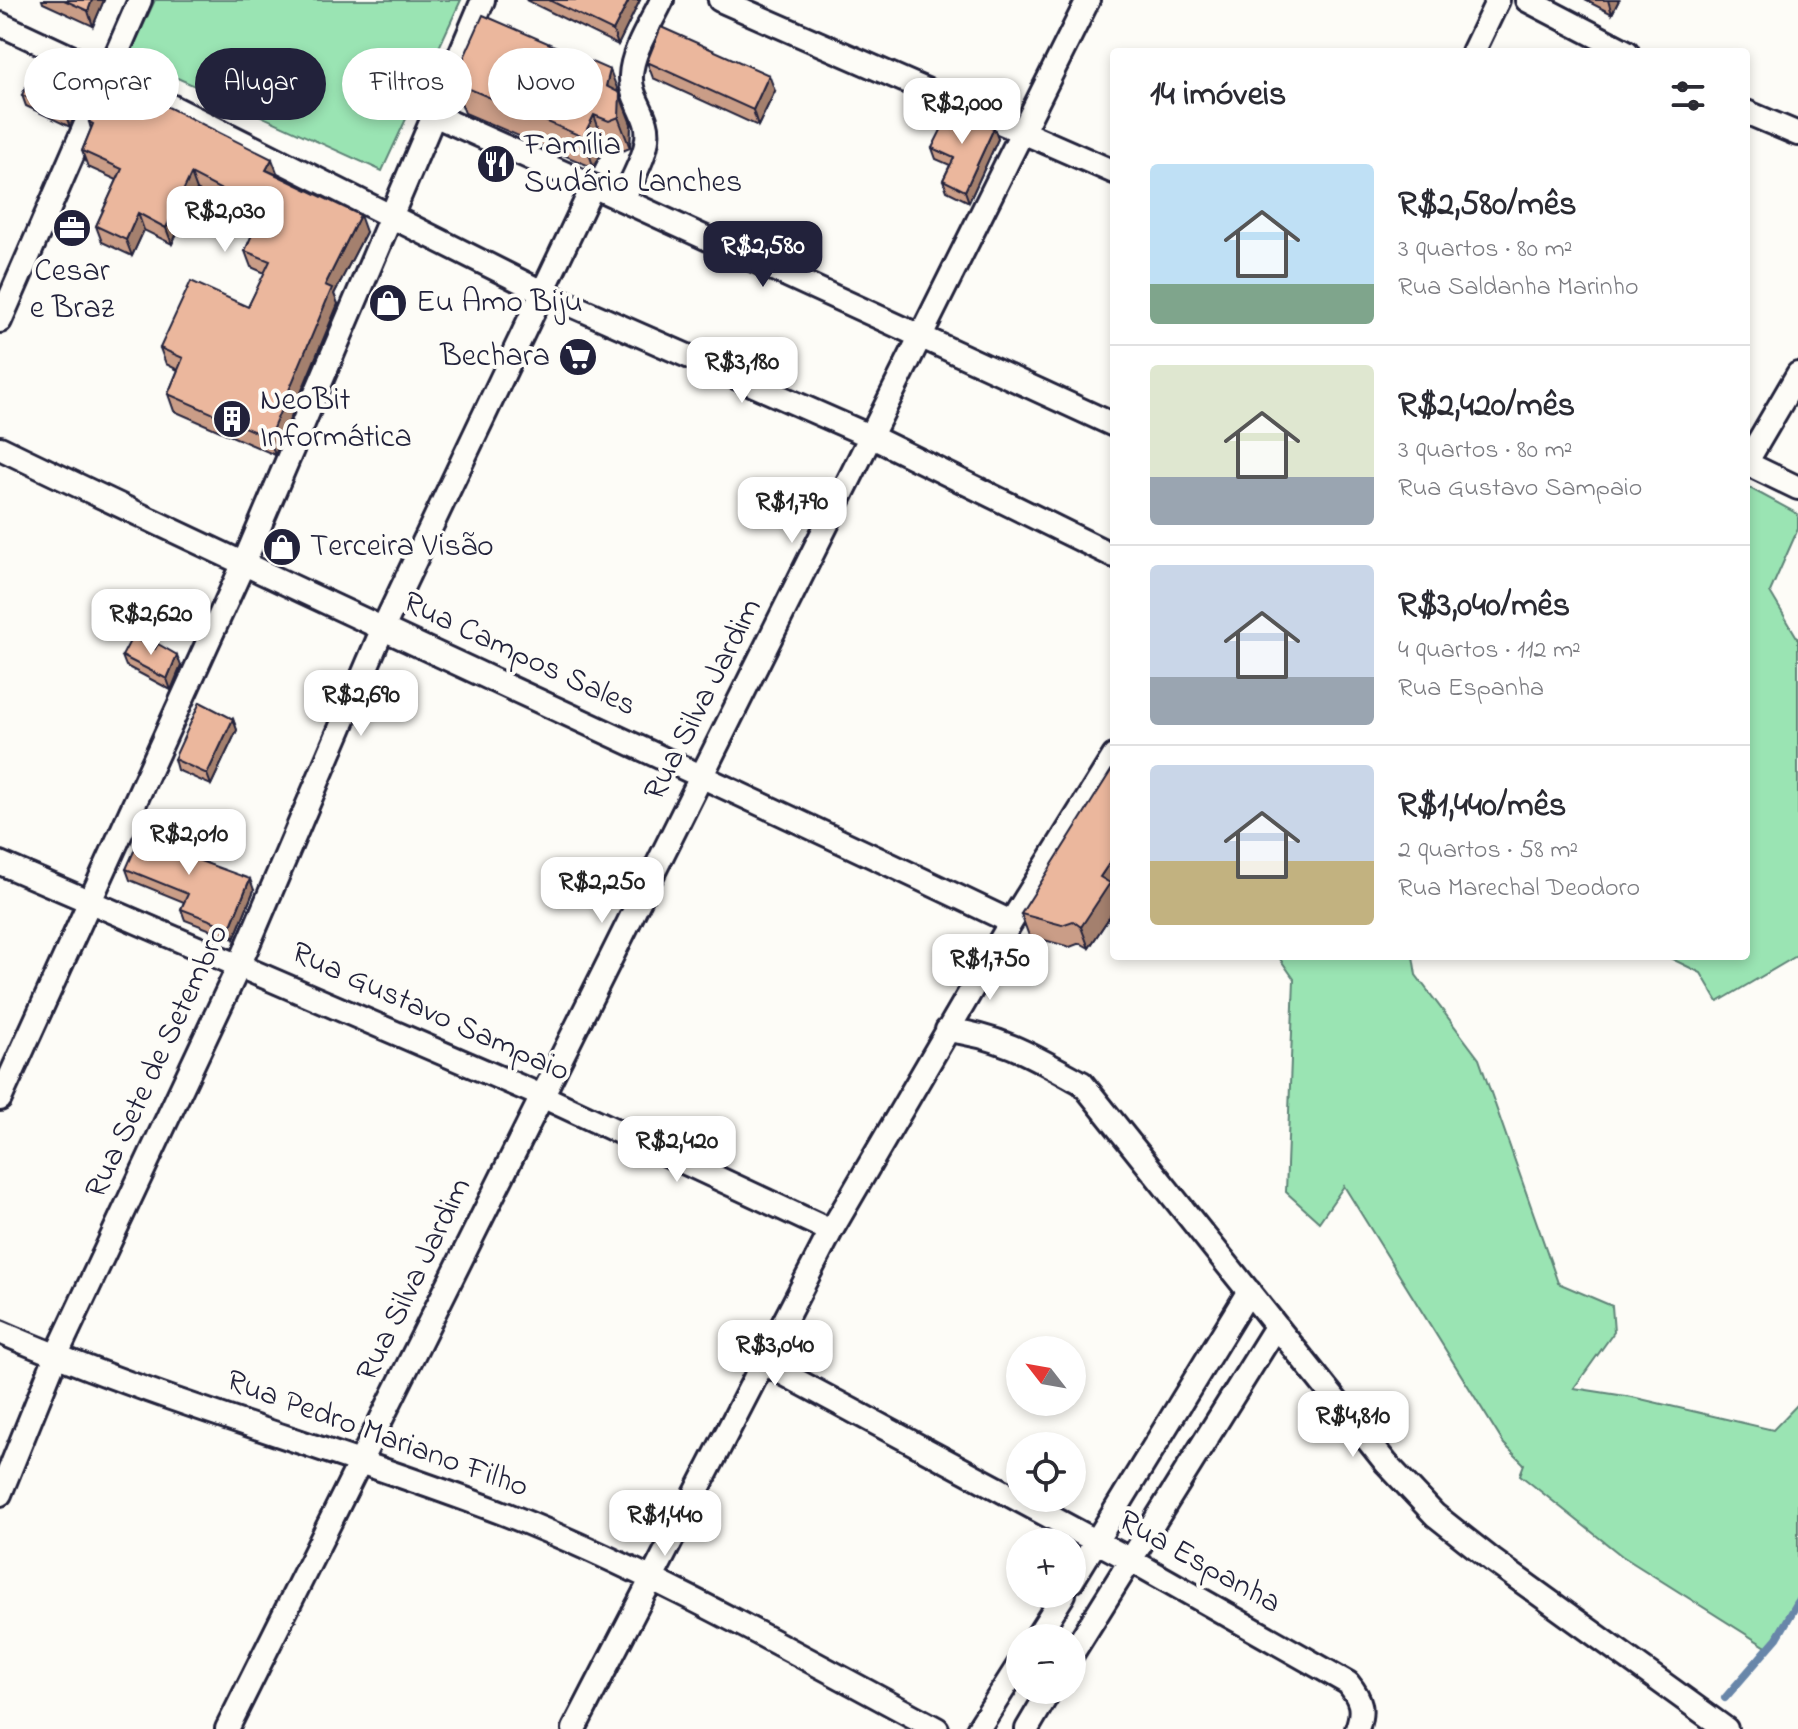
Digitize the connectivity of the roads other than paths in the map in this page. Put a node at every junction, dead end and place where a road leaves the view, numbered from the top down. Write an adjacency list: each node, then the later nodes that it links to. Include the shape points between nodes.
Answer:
1 (140, 0): 10 (street)
2 (483, 0): 11 (street)
3 (662, 0): 23 (street, via 631,75 648,139)
4 (720, 0): 19 (street)
5 (1088, 0): 19 (street, Rua Silva Jardim)
6 (1498, 0): 12 (street)
7 (1527, 0): 13 (street)
8 (0, 24): 9 (street)
9 (51, 48)
10 (119, 48)
11 (463, 48)
12 (1475, 48)
13 (1619, 48)
14 (179, 110): 24 (street)
15 (1750, 114): 20 (street)
16 (87, 120): 26 (street)
17 (432, 120): 24 (street)
18 (445, 120): 22 (street)
19 (1023, 129): 21 (street); 27 (street, Rua Silva Jardim)
20 (1798, 134)
21 (1110, 170)
22 (593, 186): 23 (street); 25 (street, Rua Sete de Setembro)
23 (623, 200): 27 (street)
24 (388, 216): 25 (street); 36 (street)
25 (544, 293): 30 (street); 37 (street, Rua Sete de Setembro)
26 (0, 321)
27 (923, 336): 29 (street); 30 (street, Rua Silva Jardim)
28 (1798, 374): 32 (street)
29 (1110, 423)
30 (872, 437): 35 (street); 39 (street, Rua Silva Jardim)
31 (0, 448): 36 (street, Rua Campos Sales)
32 (1750, 456)
33 (1750, 465): 34 (street)
34 (1796, 482)
35 (1110, 554)
36 (243, 565): 37 (street, Rua Campos Sales); 41 (street)
37 (383, 628): 39 (street, Rua Campos Sales); 43 (street, Rua Sete de Setembro)
38 (1110, 762): 42 (street)
39 (703, 775): 42 (street, Rua Campos Sales); 45 (street, Rua Silva Jardim)
40 (0, 863): 41 (street, Rua Gustavo Sampaio)
41 (90, 903): 43 (street, Rua Gustavo Sampaio); 46 (street)
42 (1011, 922): 44 (street)
43 (239, 966): 45 (street, Rua Gustavo Sampaio); 51 (street, Rua Sete de Setembro)
44 (947, 1030): 47 (street); 48 (street, via 983,1034 1019,1048 1082,1083)
45 (542, 1096): 47 (street, Rua Gustavo Sampaio); 53 (street, Rua Silva Jardim)
46 (0, 1099)
47 (831, 1231): 52 (street)
48 (1249, 1291): 49 (street); 55 (street)
49 (1276, 1327): 57 (street); 68 (street, via 1435,1515)
50 (0, 1332): 51 (street, Rua Pedro Mariano Filho)
51 (56, 1356): 53 (street, Rua Pedro Mariano Filho); 54 (street, Rua Sete de Setembro)
52 (762, 1362): 55 (street, Rua Espanha); 58 (street)
53 (361, 1460): 58 (street, Rua Pedro Mariano Filho); 62 (street, Rua Silva Jardim)
54 (0, 1494)
55 (1096, 1544): 56 (street); 57 (street, Rua Espanha)
56 (1086, 1559)
57 (1129, 1559): 59 (street); 67 (street, Rua Espanha, via 1348,1683 1360,1698)
58 (655, 1578): 63 (street); 64 (street, Rua Pedro Mariano Filho)
59 (1086, 1631)
60 (1006, 1685): 65 (street)
61 (1042, 1704): 66 (street)
62 (227, 1729)
63 (574, 1729)
64 (937, 1729)
65 (978, 1729)
66 (1027, 1729)
67 (1357, 1729)
68 (1726, 1729)

